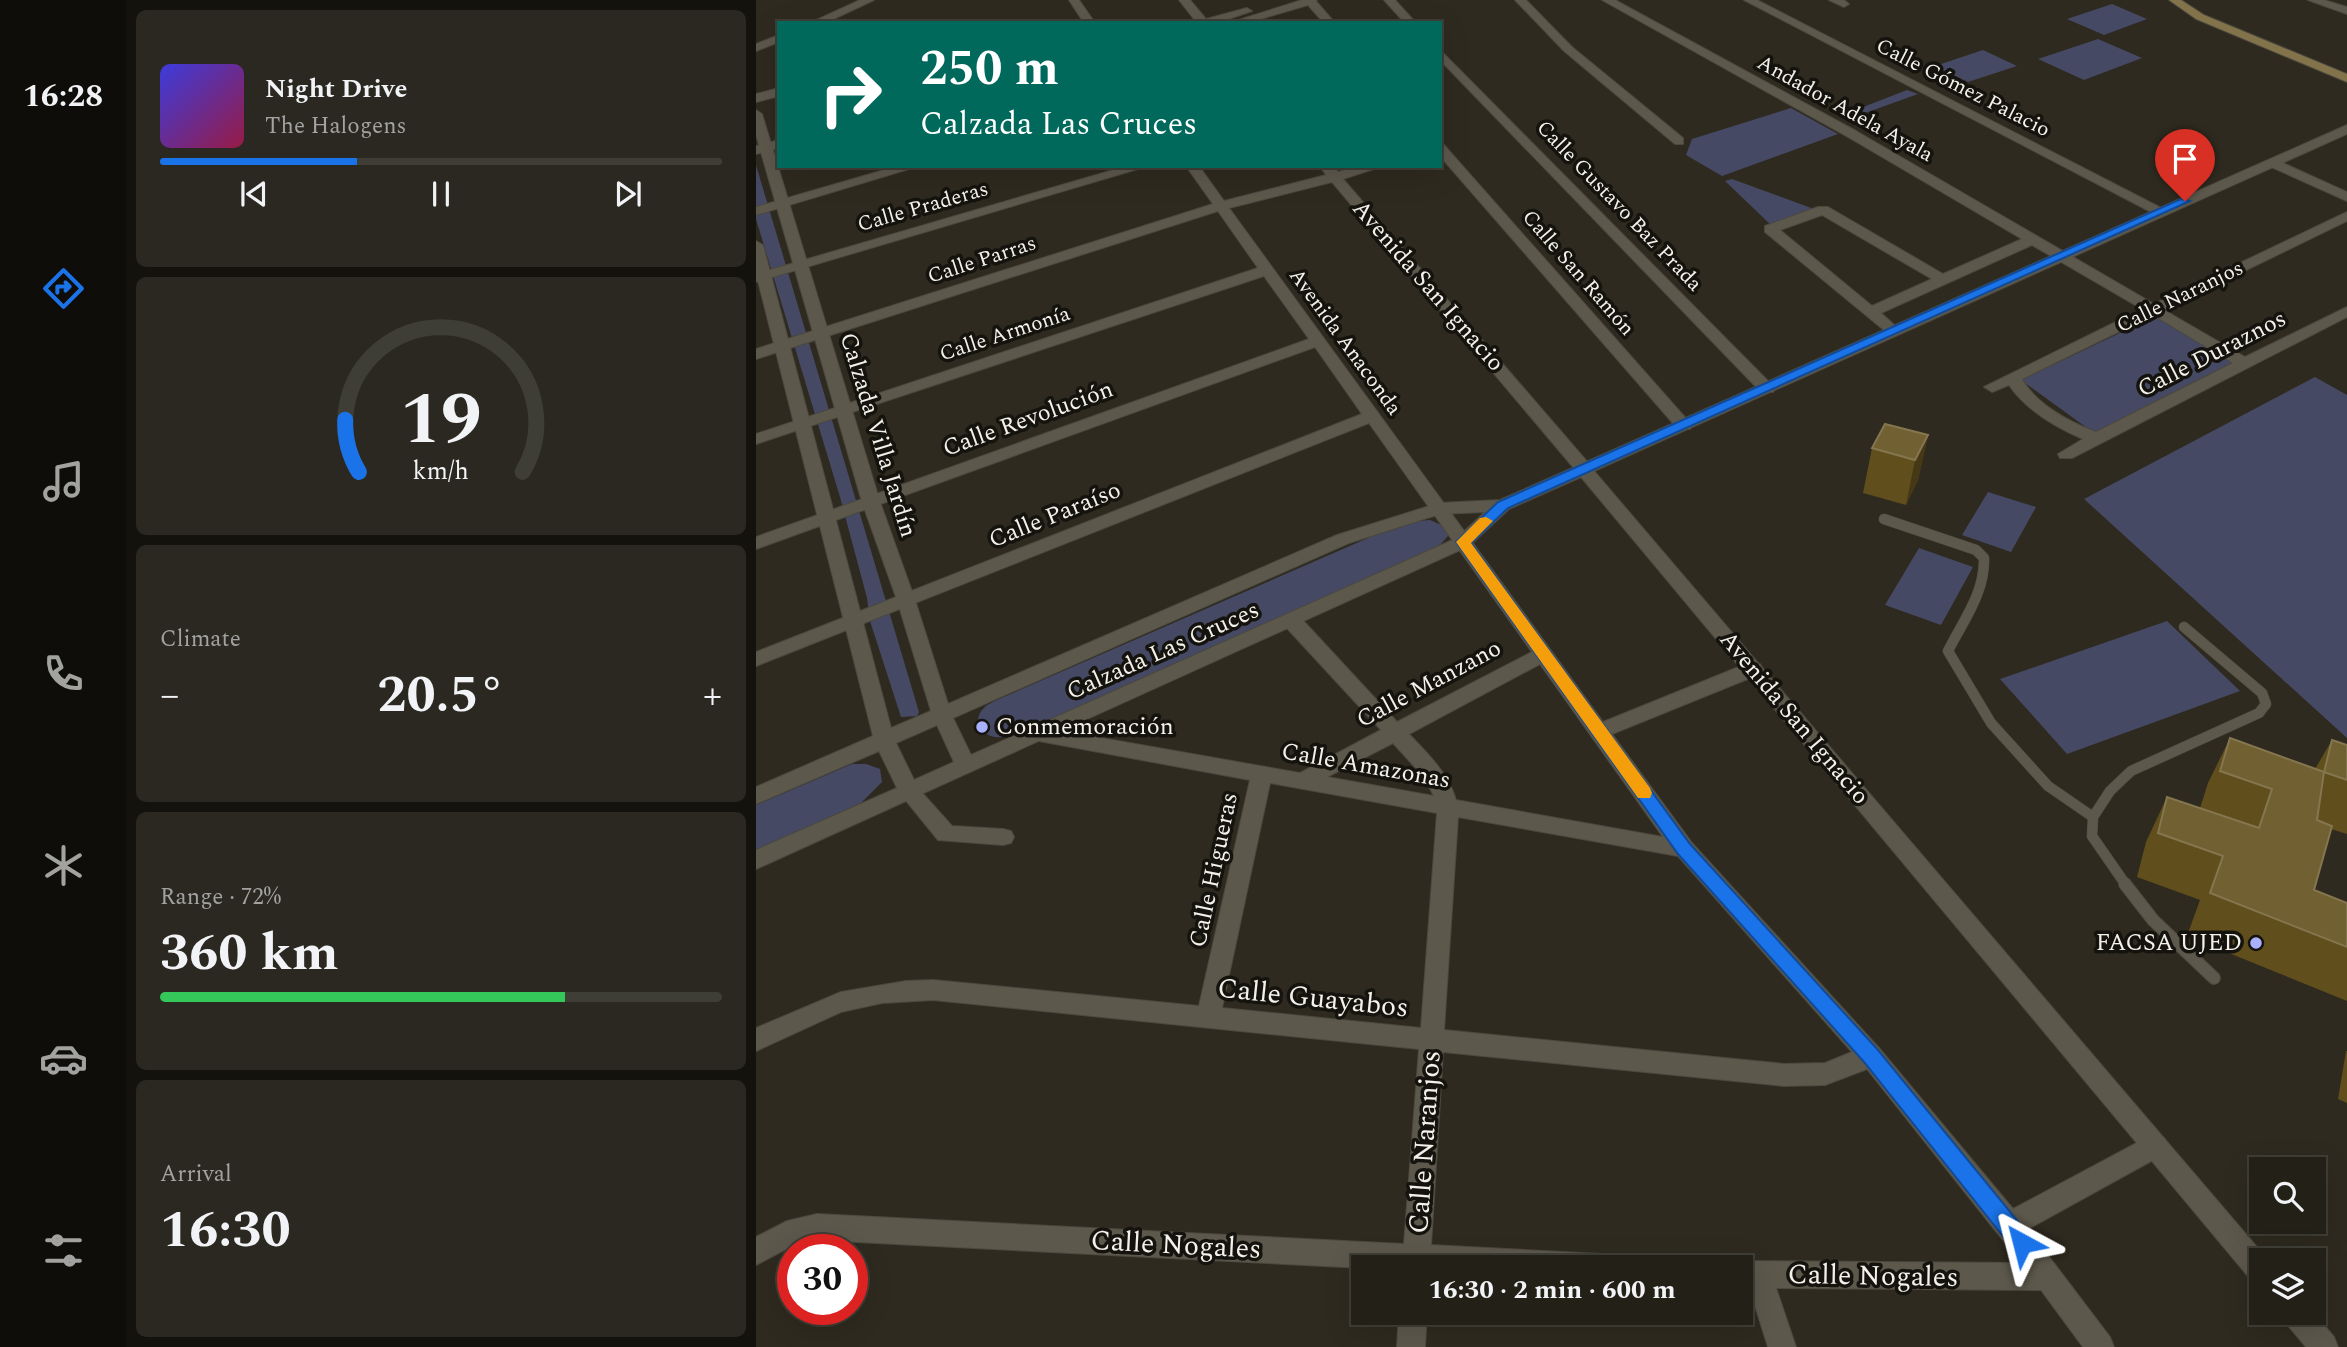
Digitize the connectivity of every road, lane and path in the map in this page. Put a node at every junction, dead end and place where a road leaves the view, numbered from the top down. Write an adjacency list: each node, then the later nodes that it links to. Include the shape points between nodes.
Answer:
1 (869, 0): 14 (street)
2 (1074, 0): 15 (street)
3 (1184, 0): 16 (street)
4 (1288, 0): 17 (street)
5 (1311, 0): 18 (street); 19 (street)
6 (1389, 0): 20 (street)
7 (1520, 0): 30 (street, via 1568,49)
8 (1608, 0): 46 (street, Andador Adela Ayala)
9 (1749, 0): 43 (street, Calle Gómez Palacio)
10 (2174, 0): 25 (main road, via 2200,17)
11 (2188, 0): 24 (main road)
12 (2313, 0): 13 (street)
13 (2347, 11)
14 (820, 21)
15 (1089, 21)
16 (1202, 21)
17 (1211, 21)
18 (1241, 21)
19 (1328, 21)
20 (1409, 21)
21 (777, 39): 22 (street)
22 (756, 48)
23 (1442, 55): 64 (street, Calle Gustavo Baz Prada)
24 (2347, 70)
25 (2347, 78)
26 (777, 93): 27 (street)
27 (756, 99)
28 (756, 114): 31 (street, Calzada Villa Jardín)
29 (2347, 129): 33 (street, Calzada Las Cruces)
30 (1679, 141)
31 (767, 147): 40 (street, Calzada Villa Jardín)
32 (1442, 151): 68 (street, Calle San Ramón)
33 (2274, 163): 39 (street); 43 (street, Calzada Las Cruces)
34 (907, 168): 40 (street)
35 (1135, 168): 49 (street, Calle Praderas)
36 (1193, 168): 41 (street, Avenida Anaconda)
37 (1361, 168): 38 (street, Calle Parras)
38 (1330, 172): 41 (street, Calle Parras); 72 (street, Avenida San Ignacio)
39 (2347, 197)
40 (782, 204): 42 (street); 49 (street, Calzada Villa Jardín)
41 (1221, 206): 50 (street, Avenida Anaconda); 57 (street, Calle Parras)
42 (756, 211)
43 (2160, 211): 48 (street, Calzada Las Cruces)
44 (2347, 216): 53 (street, Calle Naranjos)
45 (1770, 229): 52 (street, via 1823,210); 55 (street)
46 (2033, 239): 48 (street, Andador Adela Ayala); 52 (street)
47 (756, 245): 51 (street)
48 (2061, 255): 53 (street, Andador Adela Ayala); 56 (street, Calzada Las Cruces)
49 (800, 265): 51 (street, Calle Praderas); 57 (street, Calzada Villa Jardín)
50 (1267, 270): 58 (street, Avenida Anaconda); 65 (street, Calle Armonía)
51 (760, 277): 59 (street)
52 (1943, 280): 55 (street)
53 (2154, 309): 61 (street, Andador Adela Ayala); 62 (street, Calle Naranjos)
54 (2347, 311): 61 (street, Calle Duraznos)
55 (1871, 312): 56 (street)
56 (1895, 332): 64 (street, Calzada Las Cruces)
57 (821, 334): 59 (street, Calle Parras); 65 (street, Calzada Villa Jardín)
58 (1318, 341): 66 (street, Avenida Anaconda); 73 (street, Calle Revolución)
59 (782, 346): 60 (street, Calle Parras); 67 (street)
60 (756, 354)
61 (2245, 363): 69 (street, Calle Duraznos)
62 (2013, 377): 63 (street, Calle Naranjos); 69 (street, via 2021,390 2070,428)
63 (1992, 387)
64 (1767, 389): 68 (street, Calzada Las Cruces)
65 (844, 410): 67 (street, Calle Armonía); 73 (street, Calzada Villa Jardín)
66 (1372, 416): 75 (street, Avenida Anaconda); 80 (street, Calle Paraíso)
67 (802, 424): 70 (street, Calle Armonía); 76 (street)
68 (1684, 426): 72 (street, Calzada Las Cruces)
69 (2098, 438): 71 (street, Calle Duraznos)
70 (756, 439)
71 (2066, 454)
72 (1584, 469): 74 (street, Calzada Las Cruces); 86 (street, Avenida San Ignacio)
73 (871, 502): 76 (street, Calle Revolución); 80 (street, Calzada Villa Jardín)
74 (1503, 505): 75 (street, Calzada Las Cruces); 78 (street, Calzada Las Cruces)
75 (1439, 509): 78 (street, Avenida Anaconda); 87 (street, Calzada Las Cruces, via 1343,539)
76 (826, 518): 79 (street, Calle Revolución); 82 (street)
77 (1884, 519): 98 (lane, via 1976,550 1984,558 1986,574 1980,592 1948,650 1991,723 2048,786)
78 (1463, 542): 81 (street, Calzada Las Cruces); 84 (street, Avenida Anaconda)
79 (756, 543)
80 (906, 600): 82 (street, Calle Paraíso); 87 (street, Calzada Villa Jardín)
81 (1291, 620): 89 (street); 90 (street, Calzada Las Cruces)
82 (853, 621): 85 (street, Calle Paraíso); 91 (street)
83 (2184, 627): 98 (lane, via 2262,693 2266,704 2259,713 2131,771)
84 (1544, 654): 88 (street, Avenida Anaconda); 89 (street, Calle Manzano)
85 (756, 659)
86 (1753, 669): 88 (street); 107 (street, Avenida San Ignacio)
87 (942, 715): 91 (street, Calzada Las Cruces); 92 (street, Calzada Villa Jardín)
88 (1600, 731): 100 (street, Avenida Anaconda)
89 (1394, 732): 94 (street, Calle Manzano); 97 (street, via 1430,770)
90 (1038, 734): 92 (street, Calzada Las Cruces); 93 (street, Calle Amazonas)
91 (884, 740): 95 (street); 96 (street, Calzada Las Cruces)
92 (966, 766): 95 (street, Calzada Las Cruces)
93 (1262, 774): 94 (street, Calle Amazonas); 103 (street, Calle Higueras)
94 (1302, 781): 97 (street, Calle Amazonas)
95 (909, 792): 99 (street, via 946,834); 101 (street, Calzada Las Cruces)
96 (756, 796)
97 (1448, 807): 100 (street, Calle Amazonas); 105 (street, Calle Naranjos)
98 (2093, 817): 102 (lane, via 2092,836 2123,881 2153,920)
99 (1003, 836)
100 (1684, 849): 106 (street, Avenida Anaconda)
101 (756, 860)
102 (2214, 978)
103 (1208, 1018): 104 (street, Calle Guayabos, via 933,990 888,991 813,1010); 105 (street, Calle Guayabos)
104 (756, 1040)
105 (1432, 1040): 106 (street, Calle Guayabos, via 1784,1075 1825,1074); 110 (street, Calle Naranjos)
106 (1871, 1056): 108 (street, Avenida Anaconda)
107 (2155, 1146): 108 (street); 112 (street, Avenida San Ignacio)
108 (2008, 1225): 114 (street, Avenida Anaconda)
109 (756, 1252): 111 (street, Calle Nogales, via 787,1234 817,1227)
110 (1417, 1255)
111 (1351, 1258)
112 (2249, 1258)
113 (1753, 1274): 114 (street, Calle Nogales)
114 (2048, 1278): 120 (street, Avenida Anaconda)
115 (1753, 1281): 119 (street)
116 (1412, 1325): 118 (street)
117 (2306, 1325): 121 (street)
118 (1411, 1347)
119 (1782, 1347)
120 (2100, 1347)
121 (2324, 1347)

